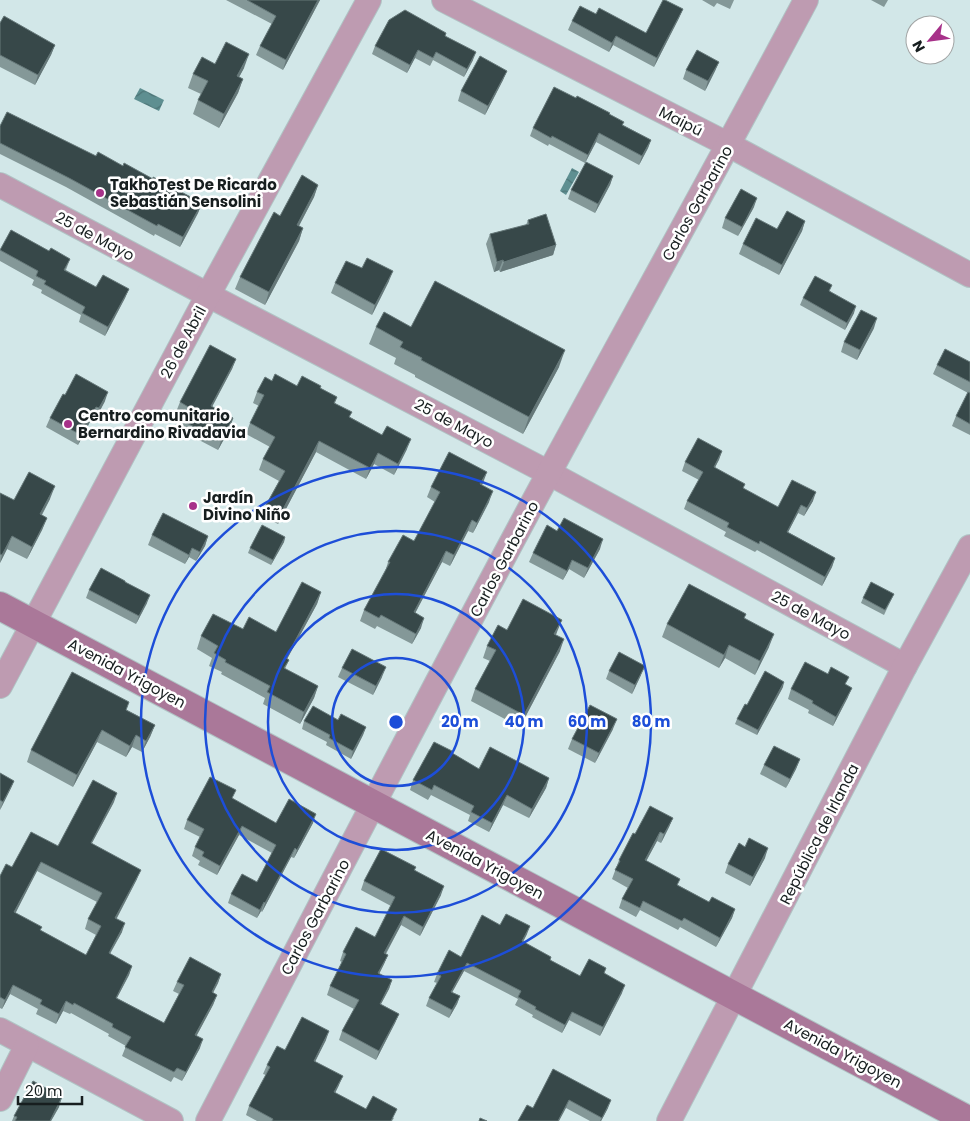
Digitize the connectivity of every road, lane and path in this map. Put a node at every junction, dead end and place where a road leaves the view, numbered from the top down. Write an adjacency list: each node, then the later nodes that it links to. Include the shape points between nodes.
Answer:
1 (369, 0): 7 (street, 26 de Abril)
2 (444, 0): 4 (street, Maipú)
3 (806, 0): 4 (street, Carlos Garbarino)
4 (729, 145): 6 (street, Maipú); 8 (street, Carlos Garbarino)
5 (0, 185): 7 (street, 25 de Mayo)
6 (970, 275)
7 (208, 295): 8 (street, 25 de Mayo); 11 (street, 26 de Abril)
8 (549, 473): 12 (street, 25 de Mayo); 14 (street, Carlos Garbarino)
9 (970, 547): 12 (street, República de Irlanda)
10 (0, 606): 11 (main road, Avenida Yrigoyen)
11 (33, 623): 13 (street, 26 de Abril); 14 (main road, Avenida Yrigoyen)
12 (905, 666): 15 (street, República de Irlanda)
13 (0, 686)
14 (373, 804): 15 (main road, Avenida Yrigoyen); 20 (street, Carlos Garbarino)
15 (735, 996): 21 (street, República de Irlanda); 22 (main road, Avenida Yrigoyen)
16 (0, 1030): 17 (street)
17 (27, 1045): 18 (street); 19 (street)
18 (0, 1099)
19 (171, 1121)
20 (208, 1121)
21 (669, 1121)
22 (970, 1121)

